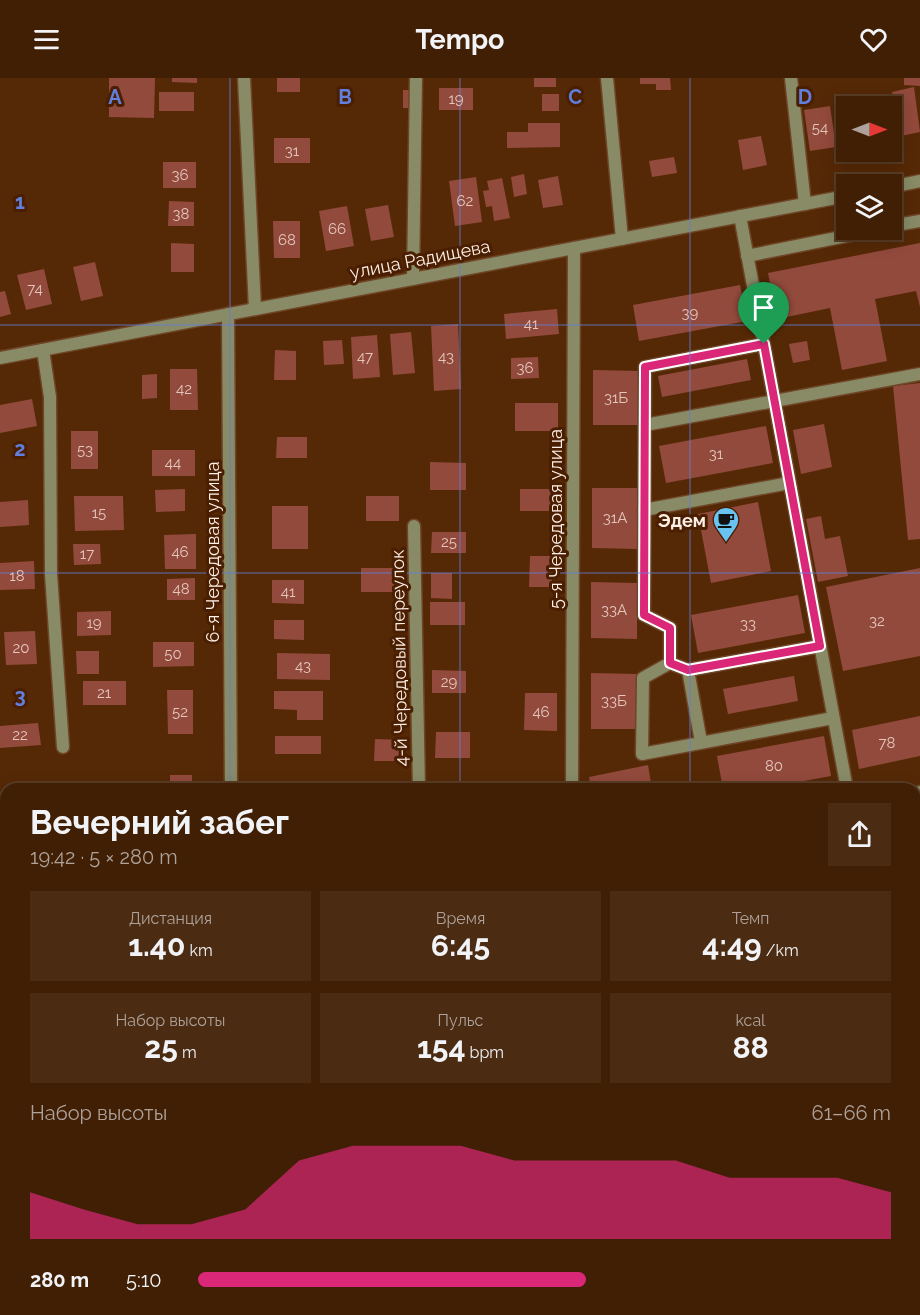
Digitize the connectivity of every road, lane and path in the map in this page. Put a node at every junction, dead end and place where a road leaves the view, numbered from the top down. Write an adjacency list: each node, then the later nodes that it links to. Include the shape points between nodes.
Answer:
1 (244, 78): 17 (street)
2 (416, 78): 16 (street)
3 (607, 78): 13 (street)
4 (790, 78): 8 (street)
5 (920, 181): 6 (street)
6 (902, 185)
7 (836, 198): 8 (street, улица Радищева)
8 (805, 204): 9 (street, улица Радищева)
9 (740, 216): 13 (street, улица Радищева); 15 (street)
10 (920, 221): 11 (street)
11 (902, 224)
12 (836, 238): 15 (street)
13 (622, 239): 14 (street, улица Радищева)
14 (574, 248): 16 (street, улица Радищева); 36 (street, 5-я Чередовая улица)
15 (747, 256): 19 (street)
16 (413, 279): 17 (street, улица Радищева)
17 (255, 309): 18 (street, улица Радищева)
18 (228, 314): 20 (street, улица Радищева); 34 (street, 6-я Чередовая улица)
19 (764, 344): 23 (street); 24 (street, via 645,367)
20 (43, 350): 21 (street, улица Радищева); 33 (street, via 50,397 51,574)
21 (0, 358)
22 (920, 374): 23 (street)
23 (774, 401): 24 (street); 25 (street)
24 (645, 425): 26 (street)
25 (789, 483): 26 (street); 28 (street)
26 (644, 510): 29 (street, via 644,615 670,628)
27 (414, 526): 35 (street, 4-й Чередовый переулок)
28 (820, 646): 30 (street); 31 (street)
29 (670, 663): 30 (street); 32 (street, via 643,678 642,754)
30 (688, 670): 32 (street)
31 (833, 718): 32 (street); 37 (street)
32 (701, 742)
33 (63, 747)
34 (231, 783)
35 (419, 783)
36 (572, 783)
37 (845, 783)

